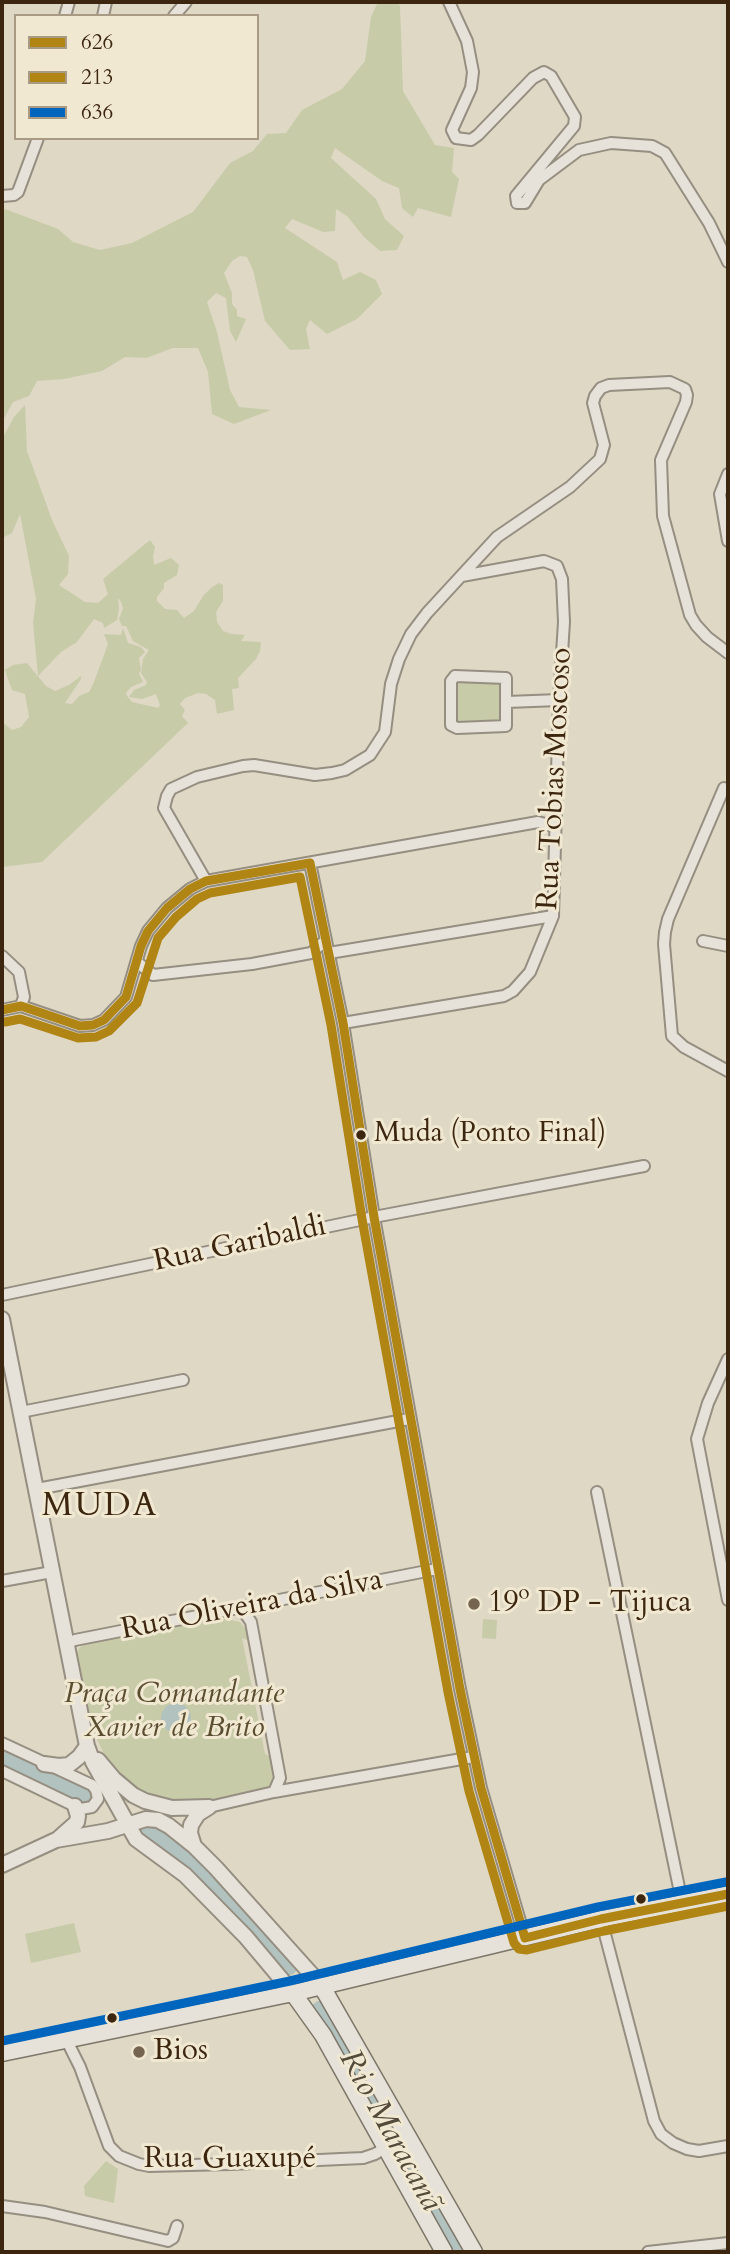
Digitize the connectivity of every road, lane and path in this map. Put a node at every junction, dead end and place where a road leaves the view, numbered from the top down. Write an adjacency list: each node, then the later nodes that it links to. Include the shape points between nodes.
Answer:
1 (449, 2): 4 (street, via 467,41 473,72 471,88 452,130 456,138 471,140 478,135 544,72 575,117 575,125 528,179 516,202 525,203 539,180 579,150 611,143 652,146 665,153)
2 (37, 140): 3 (street, via 18,192)
3 (2, 196)
4 (728, 262)
5 (728, 474): 6 (street, via 720,494)
6 (728, 541)
7 (462, 576): 8 (street, via 497,537 569,487 600,459 604,445 593,403 601,388 678,384 687,394 661,460 663,516 690,615 707,637); 9 (street, Rua Tobias Moscoso, via 544,561 557,566 564,622); 14 (street, via 411,635 391,684 385,732 364,759 345,770 315,775 243,765 171,789 164,808)
8 (728, 653)
9 (559, 700): 10 (street); 12 (street, Rua Tobias Moscoso)
10 (507, 702): 10 (street, via 506,678 455,676 449,722 457,728 503,727)
11 (726, 789): 25 (street, via 668,919 664,944 672,1036)
12 (555, 827): 13 (street, via 538,822); 15 (street, Rua Tobias Moscoso)
13 (310, 863): 14 (street); 16 (street)
14 (206, 881): 21 (street, via 167,908 148,931)
15 (553, 916): 19 (street); 24 (street, Rua Tobias Moscoso, via 530,972 504,996)
16 (326, 940): 19 (street); 21 (street, via 311,953 240,965 153,975)
17 (703, 941): 18 (street)
18 (728, 946)
19 (328, 953): 24 (street)
20 (2, 956): 22 (street, via 19,972 24,997)
21 (137, 962): 22 (street, via 126,997 93,1025 80,1026)
22 (21, 1006): 23 (street)
23 (2, 1010)
24 (343, 1023): 27 (street)
25 (728, 1071)
26 (644, 1166): 27 (street, Rua Garibaldi)
27 (374, 1217): 28 (street, Rua Garibaldi); 34 (street)
28 (2, 1295)
29 (2, 1319): 31 (street)
30 (728, 1359): 40 (street, via 697,1439)
31 (8, 1377): 33 (street)
32 (183, 1380): 33 (street)
33 (21, 1412): 35 (street)
34 (409, 1419): 35 (street); 37 (street)
35 (37, 1489): 38 (street)
36 (597, 1492): 56 (street)
37 (437, 1569): 41 (street, Rua Oliveira da Silva); 45 (street)
38 (52, 1572): 39 (street); 42 (street)
39 (2, 1581)
40 (728, 1600)
41 (242, 1609): 42 (street, Rua Oliveira da Silva); 48 (street, via 251,1622 280,1778)
42 (66, 1644): 44 (street)
43 (2, 1743): 46 (street)
44 (86, 1744): 46 (street, via 68,1765); 50 (street, via 137,1798 168,1807); 51 (street)
45 (473, 1757): 48 (street); 58 (street)
46 (44, 1764): 49 (street, via 96,1790 92,1807)
47 (2, 1771): 49 (street)
48 (274, 1792): 50 (street)
49 (75, 1806): 52 (street, via 77,1822)
50 (209, 1807): 53 (street, via 191,1825)
51 (128, 1825): 52 (street); 53 (street, via 158,1820); 60 (street, via 141,1843 185,1875 246,1937)
52 (56, 1840): 54 (street)
53 (194, 1846): 59 (street)
54 (2, 1865)
55 (728, 1894): 56 (main road)
56 (682, 1902): 57 (main road)
57 (601, 1919): 58 (main road); 63 (street, via 658,2128 687,2149)
58 (524, 1938): 59 (main road)
59 (321, 1985): 60 (main road); 69 (main road)
60 (293, 1993): 61 (main road); 64 (main road, via 323,2035)
61 (66, 2039): 62 (main road); 64 (street, Rua Guaxupé, via 106,2141 127,2159 149,2166 244,2164 363,2158)
62 (2, 2053)
63 (728, 2146)
64 (385, 2148): 68 (main road)
65 (2, 2206): 66 (street, via 168,2241)
66 (177, 2226)
67 (728, 2243): 70 (street)
68 (444, 2252)
69 (474, 2252)
70 (648, 2252)

